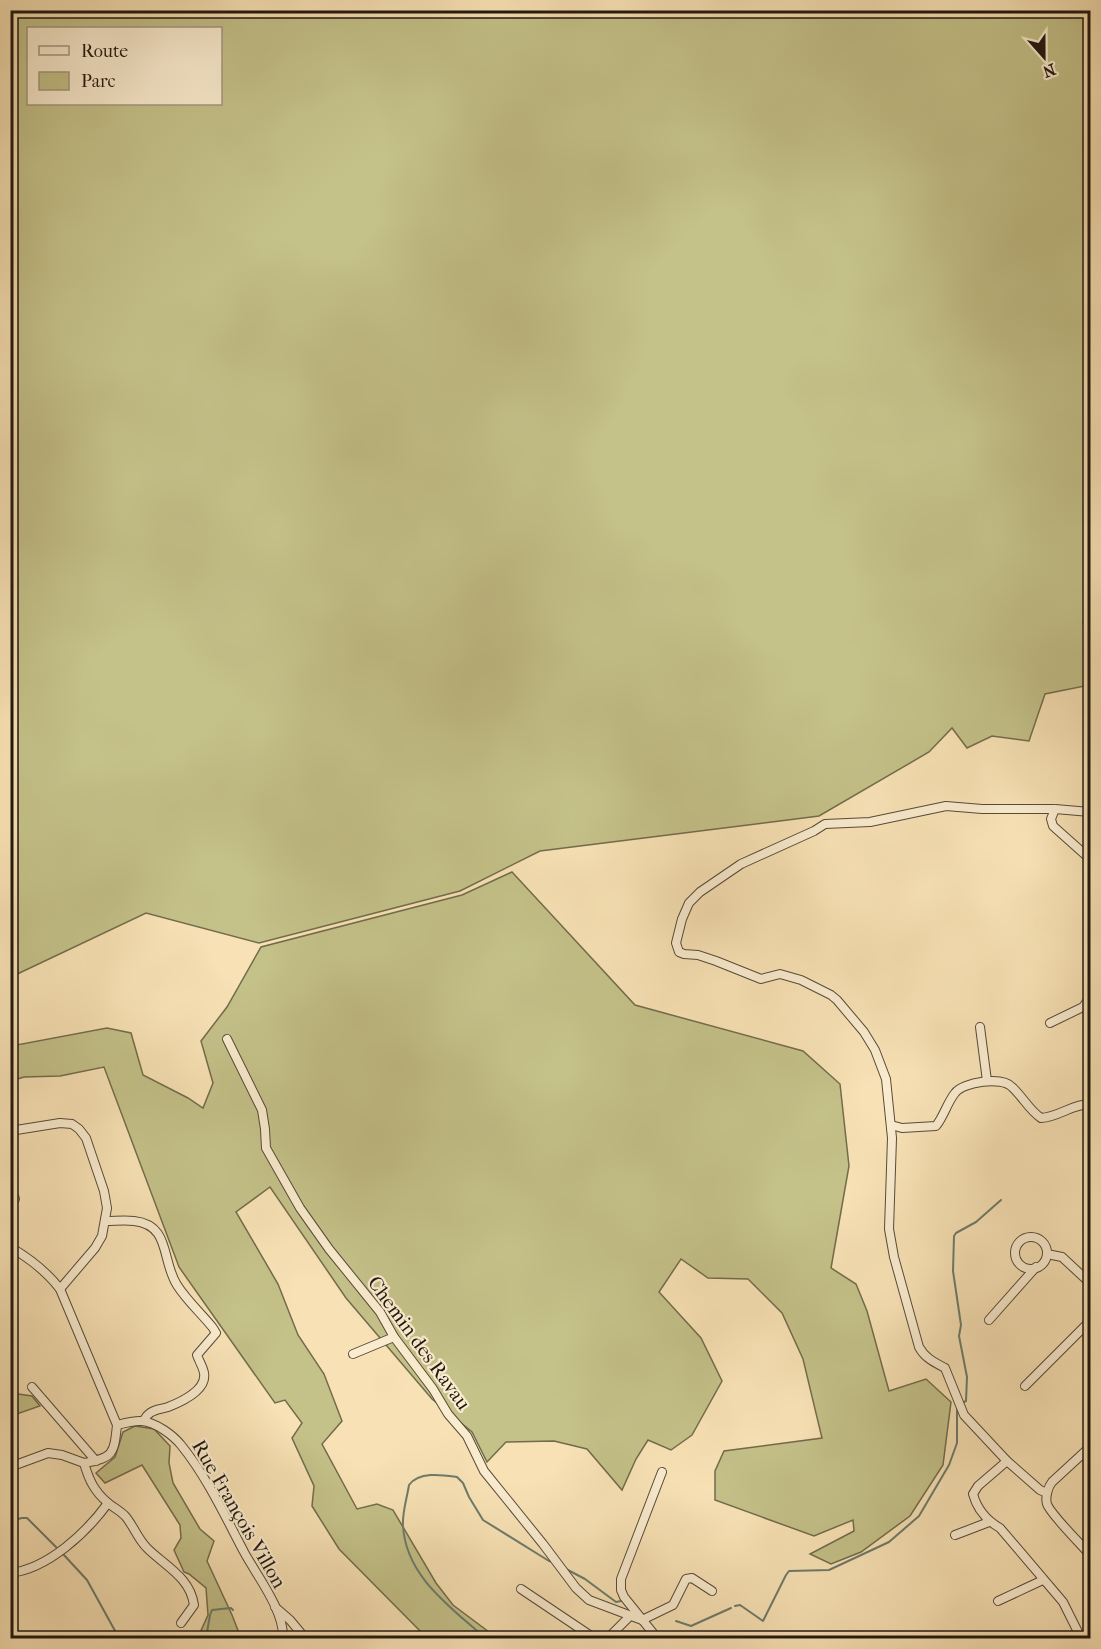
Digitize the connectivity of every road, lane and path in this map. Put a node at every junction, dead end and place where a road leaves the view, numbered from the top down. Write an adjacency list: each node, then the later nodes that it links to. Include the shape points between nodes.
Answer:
1 (1055, 809): 2 (street); 3 (street, via 1053,826); 10 (street, via 946,806 870,822 825,824 741,864 689,903 676,943 679,952 698,955 761,979 780,974 831,995 875,1050 886,1079)
2 (1090, 812)
3 (1090, 859)
4 (1090, 997): 5 (street, via 1083,1006)
5 (1050, 1023)
6 (980, 1027): 8 (street)
7 (227, 1039): 22 (street, Chemin des Ravau, via 262,1110 266,1148 300,1208 380,1312)
8 (987, 1082): 9 (street, via 1008,1083 1041,1118); 10 (street, via 956,1091 936,1126)
9 (1090, 1104)
10 (891, 1125): 30 (street, via 889,1229 919,1347 945,1368 964,1415)
11 (10, 1131): 14 (street, via 60,1123 79,1129 86,1138 104,1191)
12 (10, 1186): 13 (street)
13 (15, 1199)
14 (106, 1221): 19 (street, via 95,1248); 26 (street, via 135,1221 154,1227 177,1286 216,1333 197,1355 204,1381 195,1392 152,1411)
15 (10, 1247): 19 (street, via 52,1278)
16 (1047, 1254): 17 (street); 17 (street, via 1040,1239 1028,1237 1019,1243 1017,1259 1025,1267); 18 (street, via 1062,1257)
17 (1036, 1268): 20 (street)
18 (1089, 1279)
19 (60, 1289): 27 (street)
20 (989, 1320)
21 (1090, 1321): 24 (street)
22 (394, 1337): 23 (street); 45 (street, Chemin des Ravau, via 467,1436 484,1472 576,1588 590,1600)
23 (353, 1354)
24 (1025, 1386)
25 (32, 1387): 29 (street)
26 (144, 1420): 27 (street); 44 (street, Rue François Villon, via 166,1431 180,1444 206,1481)
27 (117, 1425): 29 (street, via 115,1446 109,1455)
28 (1090, 1447): 34 (street, via 1048,1486)
29 (96, 1461): 31 (street)
30 (1007, 1461): 34 (street); 36 (street, via 974,1494 975,1504)
31 (84, 1463): 32 (street, via 48,1453); 35 (street, via 90,1483)
32 (10, 1467)
33 (662, 1472): 46 (street, via 621,1579 624,1597)
34 (1047, 1493): 38 (street, via 1046,1503 1052,1512)
35 (108, 1503): 39 (street, via 88,1527 48,1560); 47 (street, via 126,1517 142,1543 180,1576 194,1605)
36 (989, 1522): 37 (street); 40 (street, via 1000,1528)
37 (955, 1535)
38 (1090, 1555)
39 (10, 1573)
40 (1043, 1580): 43 (street); 53 (street, via 1063,1602)
41 (521, 1588): 50 (street)
42 (712, 1591): 46 (street, via 686,1578 673,1605)
43 (998, 1600)
44 (275, 1607): 48 (street, Rue François Villon); 49 (street, Rue François Villon)
45 (630, 1616): 46 (street, Chemin des Ravau); 51 (street)
46 (642, 1620): 52 (street)
47 (181, 1623)
48 (283, 1638)
49 (305, 1638)
50 (594, 1638)
51 (608, 1638)
52 (657, 1638)
53 (1081, 1638)

